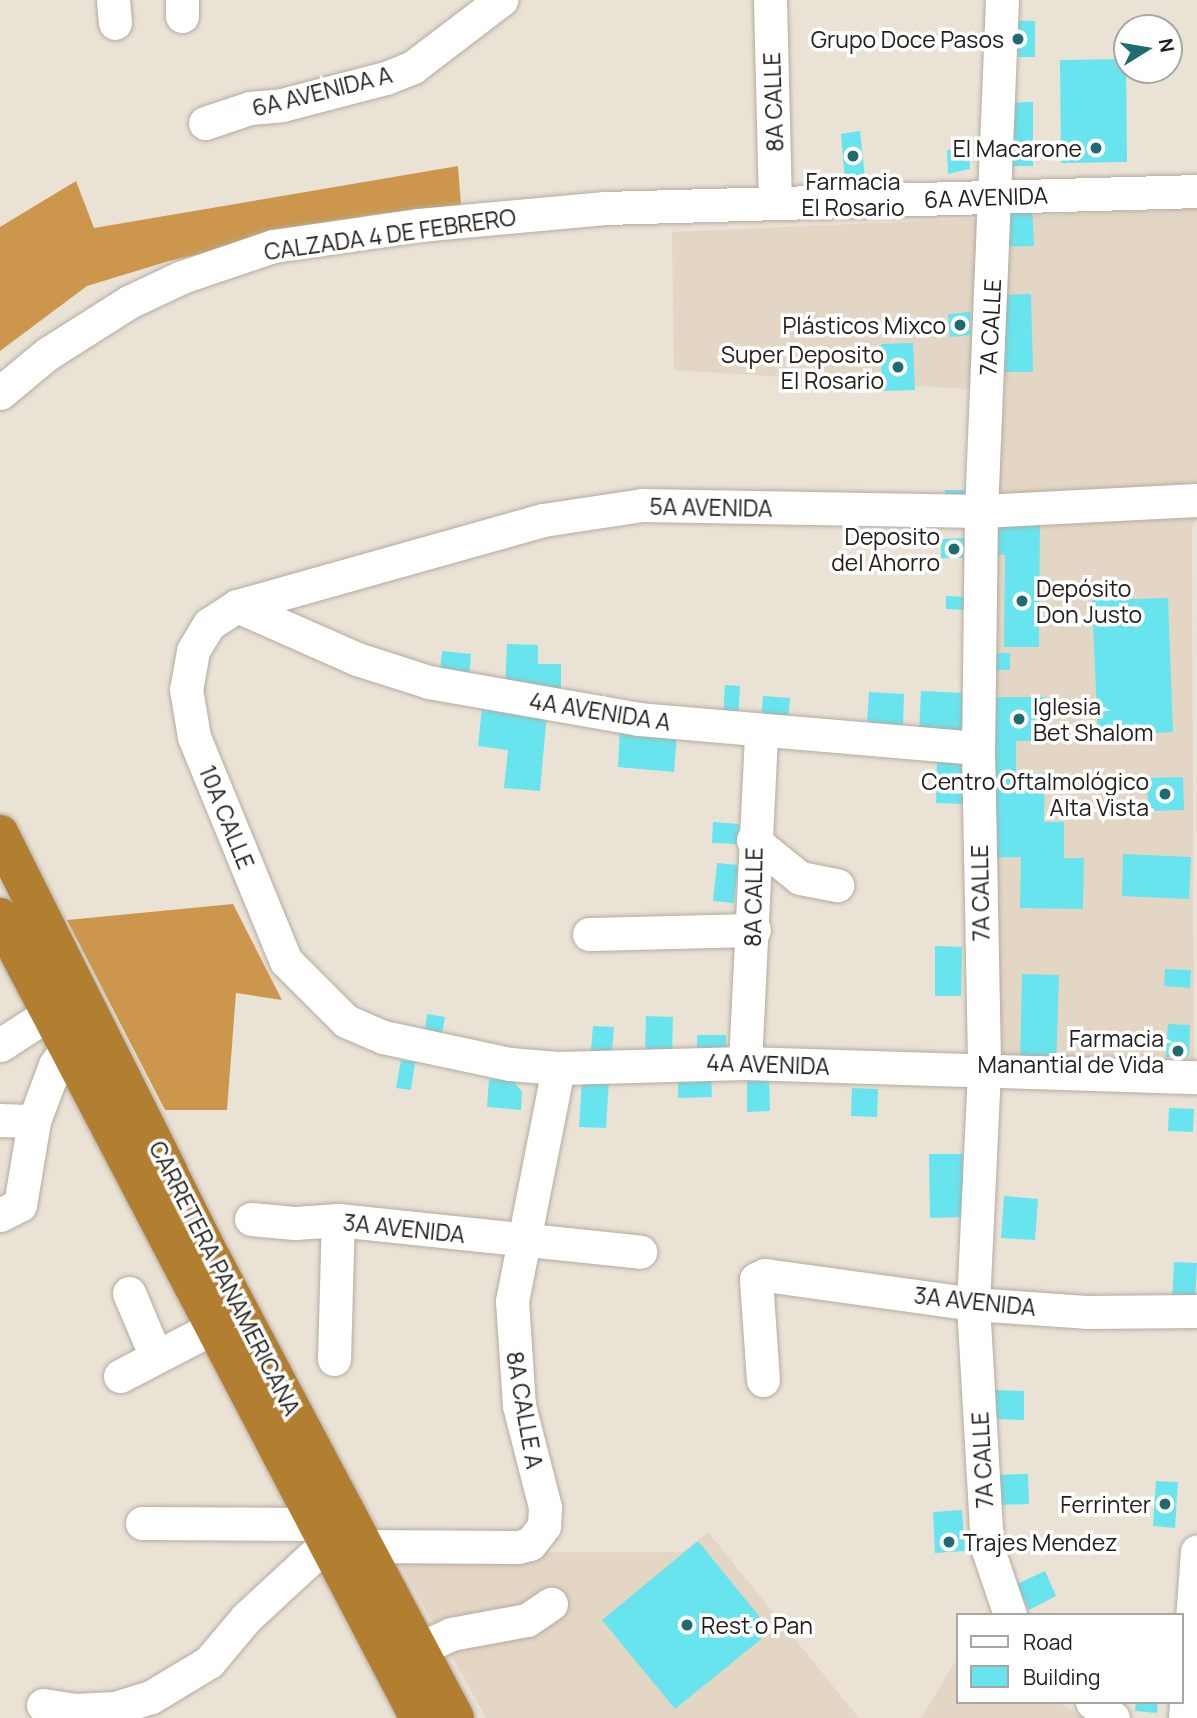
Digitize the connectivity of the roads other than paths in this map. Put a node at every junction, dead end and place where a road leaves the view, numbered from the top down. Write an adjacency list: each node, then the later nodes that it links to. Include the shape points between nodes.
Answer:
1 (501, 0): 4 (street, 6A AVENIDA A, via 413,67 386,78 282,105 250,108)
2 (770, 0): 7 (street, 8A CALLE)
3 (1002, 0): 6 (street, 7A CALLE)
4 (205, 123)
5 (1197, 191): 6 (street, 6A AVENIDA)
6 (996, 197): 7 (street, 6A AVENIDA); 10 (street, 7A CALLE)
7 (775, 203): 8 (street, CALZADA 4 DE FEBRERO, via 605,208 419,225 273,246 182,277 129,302 47,354)
8 (0, 393)
9 (1197, 500): 10 (street, 5A AVENIDA)
10 (981, 511): 11 (street, 5A AVENIDA, via 642,505 543,520); 13 (street, 7A CALLE)
11 (237, 606): 12 (street, 4A AVENIDA A, via 357,659 429,682 639,719); 21 (street, 10A CALLE, via 209,624 192,651 186,689 194,737 286,961)
12 (761, 731): 13 (street, 4A AVENIDA A); 15 (street, 8A CALLE)
13 (978, 748): 26 (street, 7A CALLE)
14 (0, 834): 45 (highway, CARRETERA PANAMERICANA, via 212,1259)
15 (753, 839): 16 (street, via 800,878); 18 (street, 8A CALLE)
16 (837, 884)
17 (0, 916): 20 (highway, CARRETERA PANAMERICANA)
18 (754, 930): 19 (street); 24 (street, 8A CALLE)
19 (589, 934)
20 (50, 1013): 22 (street); 23 (highway, CARRETERA PANAMERICANA)
21 (346, 1021): 25 (street, 4A AVENIDA, via 424,1049)
22 (0, 1045)
23 (68, 1047): 29 (street, via 55,1065); 38 (highway, CARRETERA PANAMERICANA)
24 (745, 1063): 25 (street, 4A AVENIDA); 26 (street, 4A AVENIDA)
25 (558, 1068): 33 (street, 8A CALLE A)
26 (984, 1071): 27 (street, 4A AVENIDA); 36 (street, 7A CALLE)
27 (1197, 1077)
28 (0, 1120): 29 (street)
29 (34, 1121): 30 (street, via 20,1205)
30 (6, 1214)
31 (251, 1219): 32 (street, 3A AVENIDA)
32 (338, 1220): 33 (street, 3A AVENIDA); 40 (street)
33 (521, 1241): 34 (street, 3A AVENIDA); 45 (street, 8A CALLE A, via 512,1301 513,1349 519,1406 545,1507 542,1532 530,1544 518,1546)
34 (640, 1252)
35 (129, 1293): 39 (street)
36 (973, 1304): 37 (street, 3A AVENIDA, via 1086,1312); 42 (street, 3A AVENIDA, via 774,1275 756,1279); 48 (street, 7A CALLE, via 987,1548)
37 (1197, 1311)
38 (214, 1327): 39 (street); 44 (highway, CARRETERA PANAMERICANA)
39 (156, 1357): 41 (street)
40 (334, 1359)
41 (120, 1376)
42 (763, 1380)
43 (142, 1522): 44 (street)
44 (322, 1534): 51 (street, via 209,1662 151,1697 115,1708 74,1710); 52 (highway, CARRETERA PANAMERICANA)
45 (366, 1546): 49 (highway, CARRETERA PANAMERICANA)
46 (1197, 1551): 55 (street)
47 (551, 1604): 49 (street, via 527,1619 451,1634)
48 (1009, 1613)
49 (419, 1648): 53 (highway, CARRETERA PANAMERICANA)
50 (1095, 1704): 54 (street)
51 (43, 1705)
52 (419, 1718)
53 (455, 1718)
54 (1112, 1718)
55 (1185, 1718)

